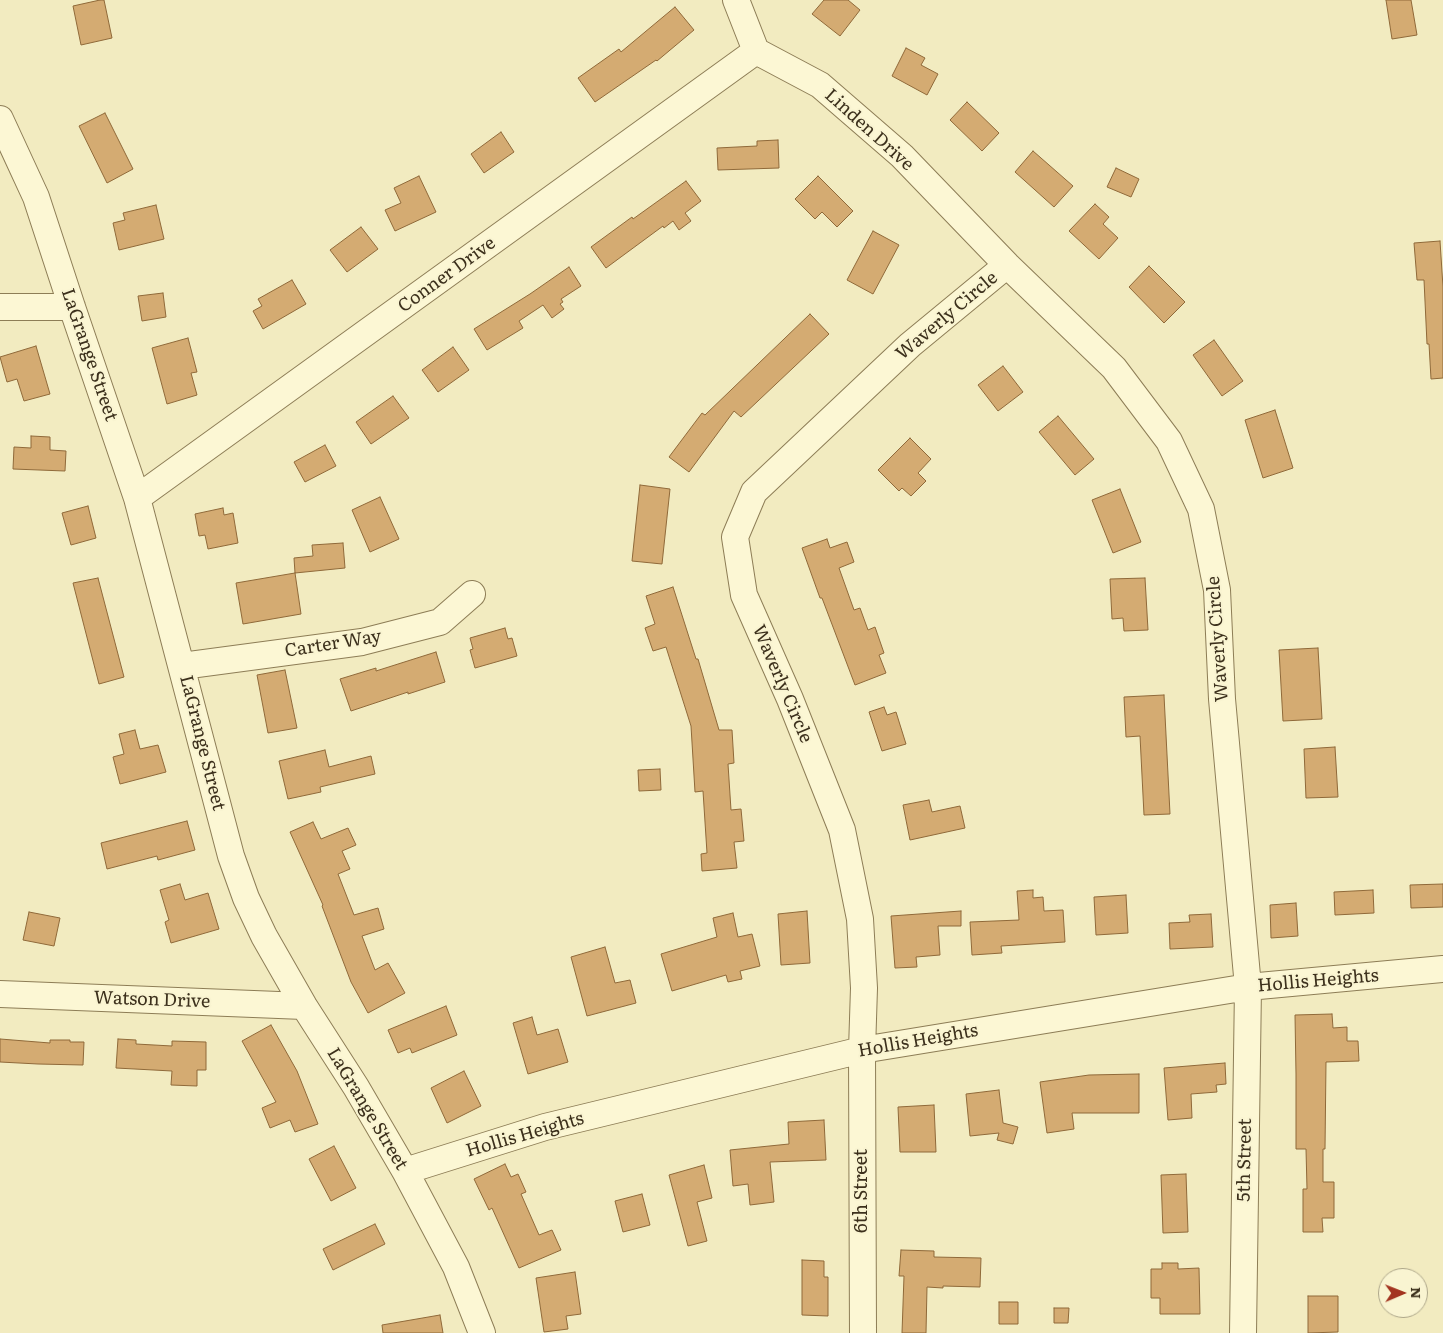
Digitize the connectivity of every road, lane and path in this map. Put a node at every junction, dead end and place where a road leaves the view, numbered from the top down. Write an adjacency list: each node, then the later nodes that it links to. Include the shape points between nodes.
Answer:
1 (736, 0): 2 (street)
2 (756, 51): 4 (street, Linden Drive, via 820,85 902,156); 7 (street, Conner Drive)
3 (0, 119): 6 (street, LaGrange Street, via 36,197)
4 (1007, 265): 11 (street, Waverly Circle, via 1114,368 1169,441 1201,509 1217,590 1222,699); 14 (street, Waverly Circle, via 910,345 754,492 735,537 744,595 842,830 860,919 864,988)
5 (0, 307): 6 (street)
6 (72, 307): 7 (street, LaGrange Street)
7 (138, 498): 9 (street, LaGrange Street)
8 (472, 594): 9 (street, Carter Way, via 440,622 362,642)
9 (182, 666): 13 (street, LaGrange Street, via 231,856 246,898)
10 (1443, 969): 11 (street, Hollis Heights)
11 (1248, 987): 14 (street, Hollis Heights); 18 (street, 5th Street)
12 (0, 994): 13 (street, Watson Drive)
13 (304, 1006): 15 (street, LaGrange Street)
14 (862, 1050): 15 (street, Hollis Heights, via 545,1127); 17 (street, 6th Street)
15 (405, 1171): 16 (street, LaGrange Street, via 456,1267)
16 (482, 1333)
17 (863, 1333)
18 (1243, 1333)

